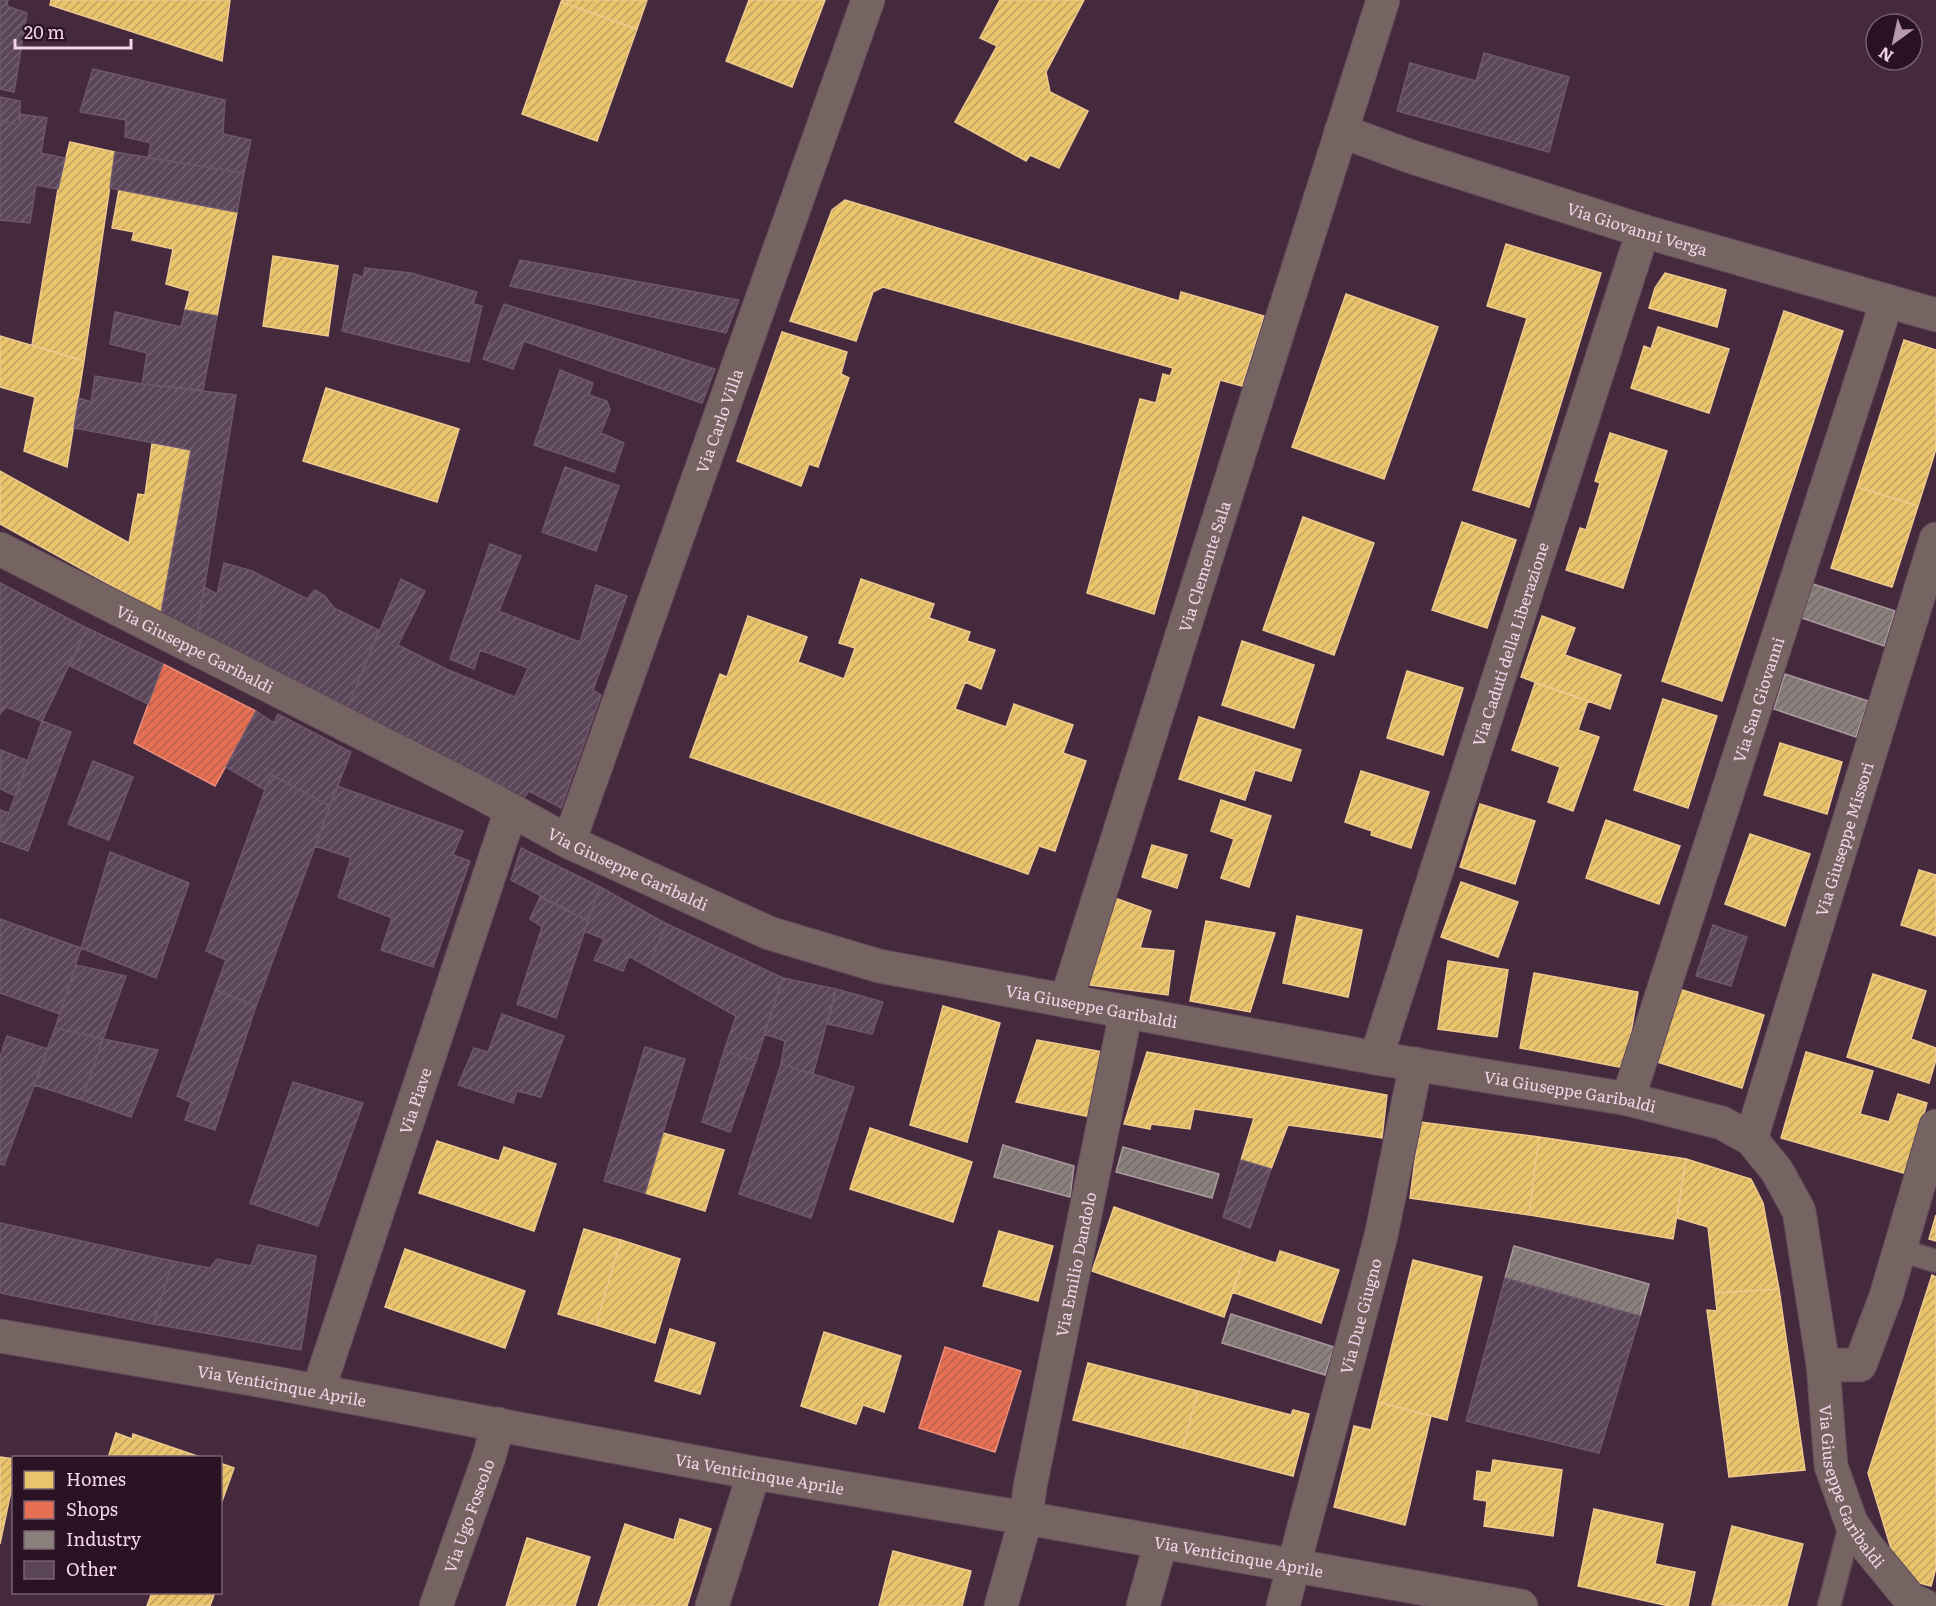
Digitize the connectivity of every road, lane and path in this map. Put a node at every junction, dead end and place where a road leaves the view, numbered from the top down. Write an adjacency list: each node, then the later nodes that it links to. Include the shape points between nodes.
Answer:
1 (868, 0): 10 (street, Via Carlo Villa)
2 (1383, 0): 3 (street, Via Clemente Sala)
3 (1341, 131): 4 (street, Via Giovanni Verga); 11 (street, Via Clemente Sala)
4 (1643, 231): 5 (street, Via Giovanni Verga); 13 (street, Via Caduti della Liberazione)
5 (1887, 301): 6 (street, Via Giovanni Verga); 15 (street, Via San Giovanni)
6 (1936, 315)
7 (1936, 539): 17 (street, Via Giuseppe Missori)
8 (0, 549): 9 (street, Via Giuseppe Garibaldi)
9 (512, 810): 10 (street, Via Giuseppe Garibaldi); 22 (street, Via Piave)
10 (569, 842): 11 (street, Via Giuseppe Garibaldi, via 769,933 879,966)
11 (1066, 1001): 12 (street, Via Giuseppe Garibaldi)
12 (1126, 1012): 13 (street, Via Giuseppe Garibaldi); 25 (street, Via Emilio Dandolo)
13 (1376, 1058): 14 (street, Via Giuseppe Garibaldi)
14 (1416, 1064): 15 (street, Via Giuseppe Garibaldi); 28 (street, Via Due Giugno, via 1381,1236)
15 (1628, 1099): 17 (street, Via Giuseppe Garibaldi, via 1722,1123)
16 (1936, 1126): 18 (street)
17 (1751, 1139): 21 (street, Via Giuseppe Garibaldi, via 1777,1172 1799,1211)
18 (1899, 1250): 19 (lane); 21 (street, via 1860,1365)
19 (1936, 1261)
20 (0, 1336): 22 (street, Via Venticinque Aprile)
21 (1822, 1365): 26 (street, Via Giuseppe Garibaldi, via 1831,1466)
22 (318, 1391): 23 (street, Via Venticinque Aprile)
23 (498, 1425): 24 (street, Via Venticinque Aprile); 29 (street, Via Ugo Foscolo)
24 (753, 1473): 25 (street, Via Venticinque Aprile); 30 (street)
25 (1026, 1518): 27 (street, Via Venticinque Aprile); 31 (street, Via Emilio Dandolo)
26 (1851, 1521): 35 (lane); 36 (street, Via Giuseppe Garibaldi, via 1910,1599)
27 (1161, 1542): 28 (street, Via Venticinque Aprile); 32 (street)
28 (1294, 1566): 33 (street, Via Due Giugno); 34 (street, Via Venticinque Aprile)
29 (436, 1606)
30 (712, 1606)
31 (1001, 1606)
32 (1143, 1606)
33 (1283, 1606)
34 (1521, 1606)
35 (1829, 1606)
36 (1925, 1606)

